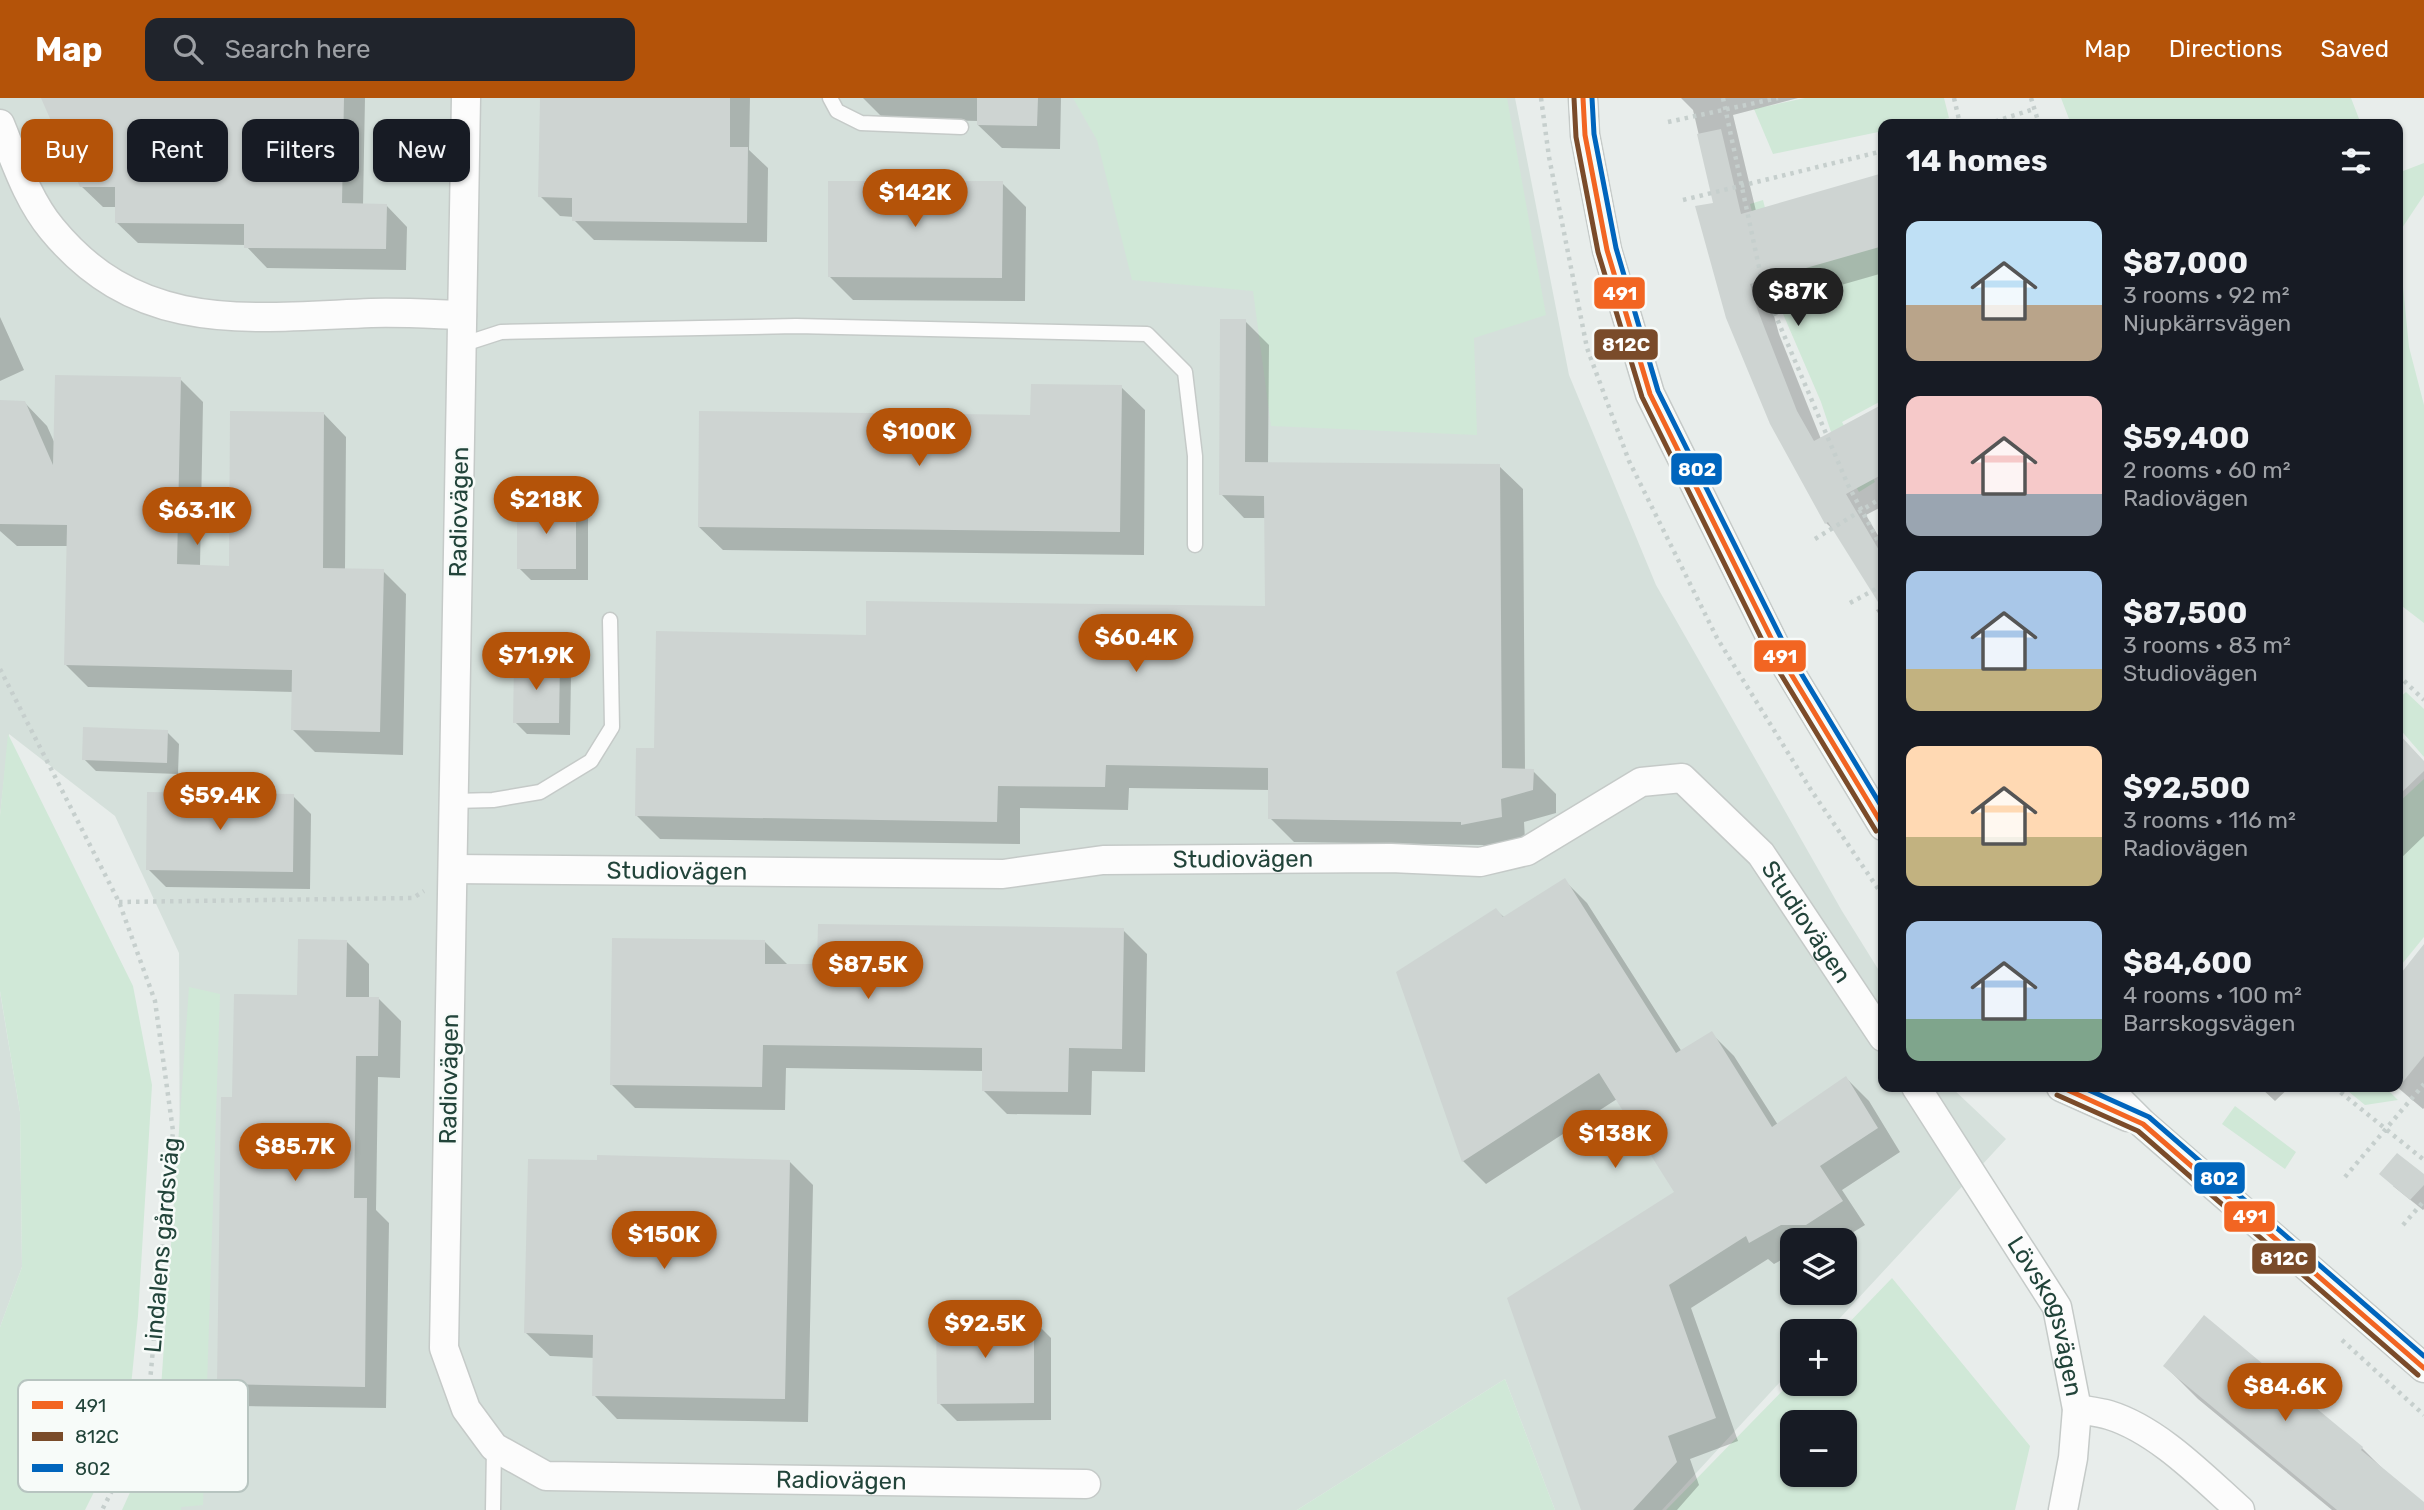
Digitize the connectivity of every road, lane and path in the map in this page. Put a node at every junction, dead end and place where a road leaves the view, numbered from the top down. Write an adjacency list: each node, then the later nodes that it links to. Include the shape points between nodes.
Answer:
1 (466, 98): 19 (street, Radiovägen)
2 (831, 98): 15 (lane, via 837,111 861,123)
3 (1583, 98): 33 (street, via 1585,135 1607,250 1650,394 1779,654)
4 (1723, 98): 9 (path)
5 (1778, 98): 9 (path)
6 (1954, 98): 10 (path)
7 (2031, 98): 8 (path)
8 (2034, 109): 11 (path); 12 (path)
9 (1726, 110): 13 (path); 17 (path)
10 (1959, 119)
11 (2003, 119)
12 (2037, 119)
13 (1668, 122)
14 (0, 124): 19 (street, via 27,190 51,228 84,263 127,292 162,307 268,318)
15 (961, 127)
16 (1878, 152): 17 (path)
17 (1743, 187): 18 (path); 22 (path, via 1763,286)
18 (1683, 200)
19 (462, 315): 20 (street, Radiovägen)
20 (461, 345): 25 (lane, via 501,332 783,327 1147,334 1185,372 1195,456); 32 (street, Radiovägen)
21 (1878, 500): 22 (path)
22 (1861, 509): 23 (path); 24 (path)
23 (1815, 540)
24 (1878, 541)
25 (1195, 545)
26 (1878, 588): 27 (path)
27 (1850, 603)
28 (610, 620): 32 (lane, via 612,727 591,761 540,792)
29 (0, 669): 35 (path, Lindalens gårdsväg)
30 (2403, 680): 31 (path)
31 (2424, 700)
32 (454, 802): 34 (street, Radiovägen)
33 (1878, 817)
34 (453, 870): 35 (path, via 413,898); 36 (street, Studiovägen, via 1003,874 1103,860 1391,858 1480,862 1527,851 1641,782 1682,778 1761,853); 51 (street, Radiovägen, via 444,1348 466,1409)
35 (119, 902): 49 (path, Lindalens gårdsväg, via 155,1001 173,1131)
36 (1878, 1029)
37 (2424, 1084): 43 (path)
38 (1919, 1092): 50 (street, Lövskogsvägen, via 2057,1307)
39 (2072, 1092): 42 (street)
40 (2111, 1092): 42 (street)
41 (2340, 1092): 43 (path)
42 (2143, 1124): 48 (street)
43 (2386, 1129): 44 (path); 45 (path)
44 (2424, 1160)
45 (2345, 1177)
46 (2424, 1201): 47 (path)
47 (2403, 1225)
48 (2424, 1368)
49 (150, 1380)
50 (2077, 1409): 56 (street, Lövskogsvägen); 57 (street, via 2110,1415 2142,1431 2180,1457)
51 (495, 1447): 52 (street, Radiovägen, via 547,1476); 55 (lane)
52 (1086, 1484)
53 (111, 1492): 54 (path, Lindalens gårdsväg)
54 (102, 1510)
55 (493, 1510)
56 (2063, 1510)
57 (2240, 1510)

